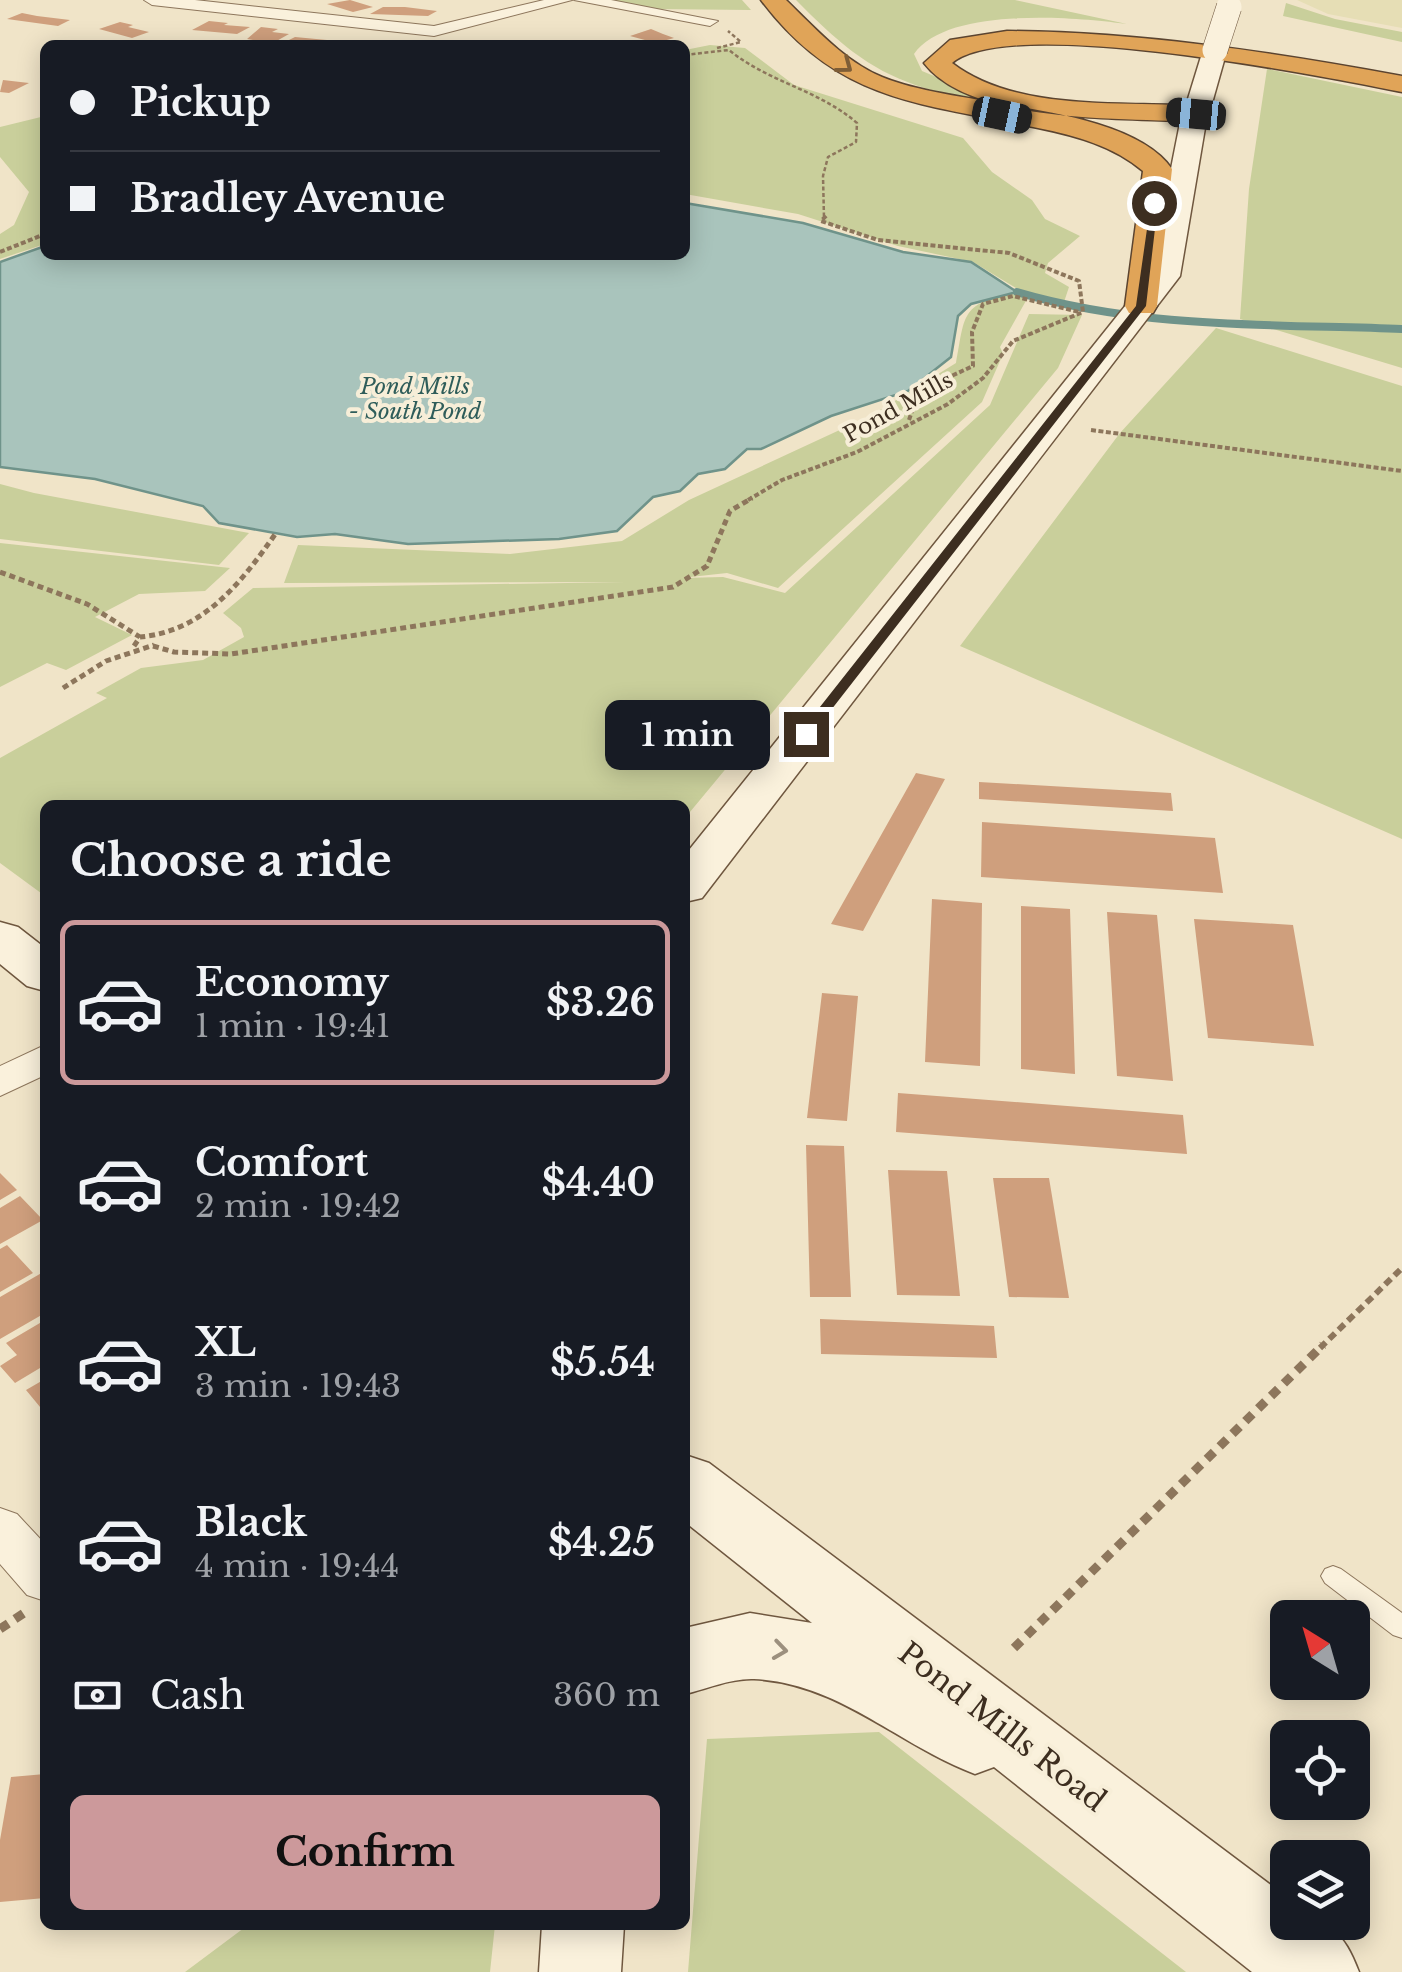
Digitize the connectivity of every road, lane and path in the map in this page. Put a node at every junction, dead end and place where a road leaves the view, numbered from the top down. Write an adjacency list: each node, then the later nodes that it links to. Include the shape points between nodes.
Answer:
1 (152, 0): 8 (street)
2 (564, 0): 8 (street)
3 (582, 0): 7 (street)
4 (773, 0): 13 (highway, one-way to 13, via 846,69 916,97)
5 (1226, 12): 14 (main road, bridge)
6 (1134, 18): 11 (highway)
7 (710, 22)
8 (434, 30): 9 (street)
9 (412, 40)
10 (690, 54): 17 (path, via 729,50 798,90 838,103 857,123 856,142 828,157 827,215 821,222 878,240 987,248)
11 (1402, 76)
12 (1402, 84): 14 (highway, via 1076,22 1000,25 968,33 938,53 946,73 996,93)
13 (970, 108): 14 (highway); 18 (highway, via 1107,138 1158,168)
14 (1194, 121): 18 (main road, via 1165,276)
15 (40, 236): 16 (path)
16 (0, 252)
17 (1045, 266): 19 (path, via 1078,281)
18 (1141, 306): 30 (main road)
19 (1080, 312): 20 (path, Pond Mills, via 1013,341 983,378); 20 (path, via 1013,296 984,304 972,332 973,366 919,391)
20 (909, 421): 28 (path, Pond Mills, via 730,511 707,566 673,586 231,654)
21 (1091, 430): 22 (path)
22 (1402, 471)
23 (276, 533): 26 (path, via 244,580 209,610)
24 (0, 572): 25 (path, via 87,604)
25 (140, 637): 26 (path); 27 (path, Pond Mills)
26 (158, 638): 28 (path)
27 (134, 646): 28 (path, Pond Mills); 29 (path, Pond Mills)
28 (153, 646)
29 (62, 688)
30 (690, 882)
31 (0, 938): 32 (main road)
32 (40, 970)
33 (40, 1061): 34 (street)
34 (0, 1084)
35 (1402, 1268): 41 (path)
36 (690, 1487): 43 (main road, Pond Mills Road)
37 (0, 1529): 38 (street)
38 (40, 1573)
39 (1333, 1576): 40 (lane)
40 (1402, 1627)
41 (1014, 1648)
42 (690, 1660): 43 (main road, one-way to 43, via 750,1646 830,1658)
43 (1131, 1826): 46 (main road, Pond Mills Road)
44 (583, 1930): 45 (main road)
45 (580, 1972)
46 (1318, 1972)

